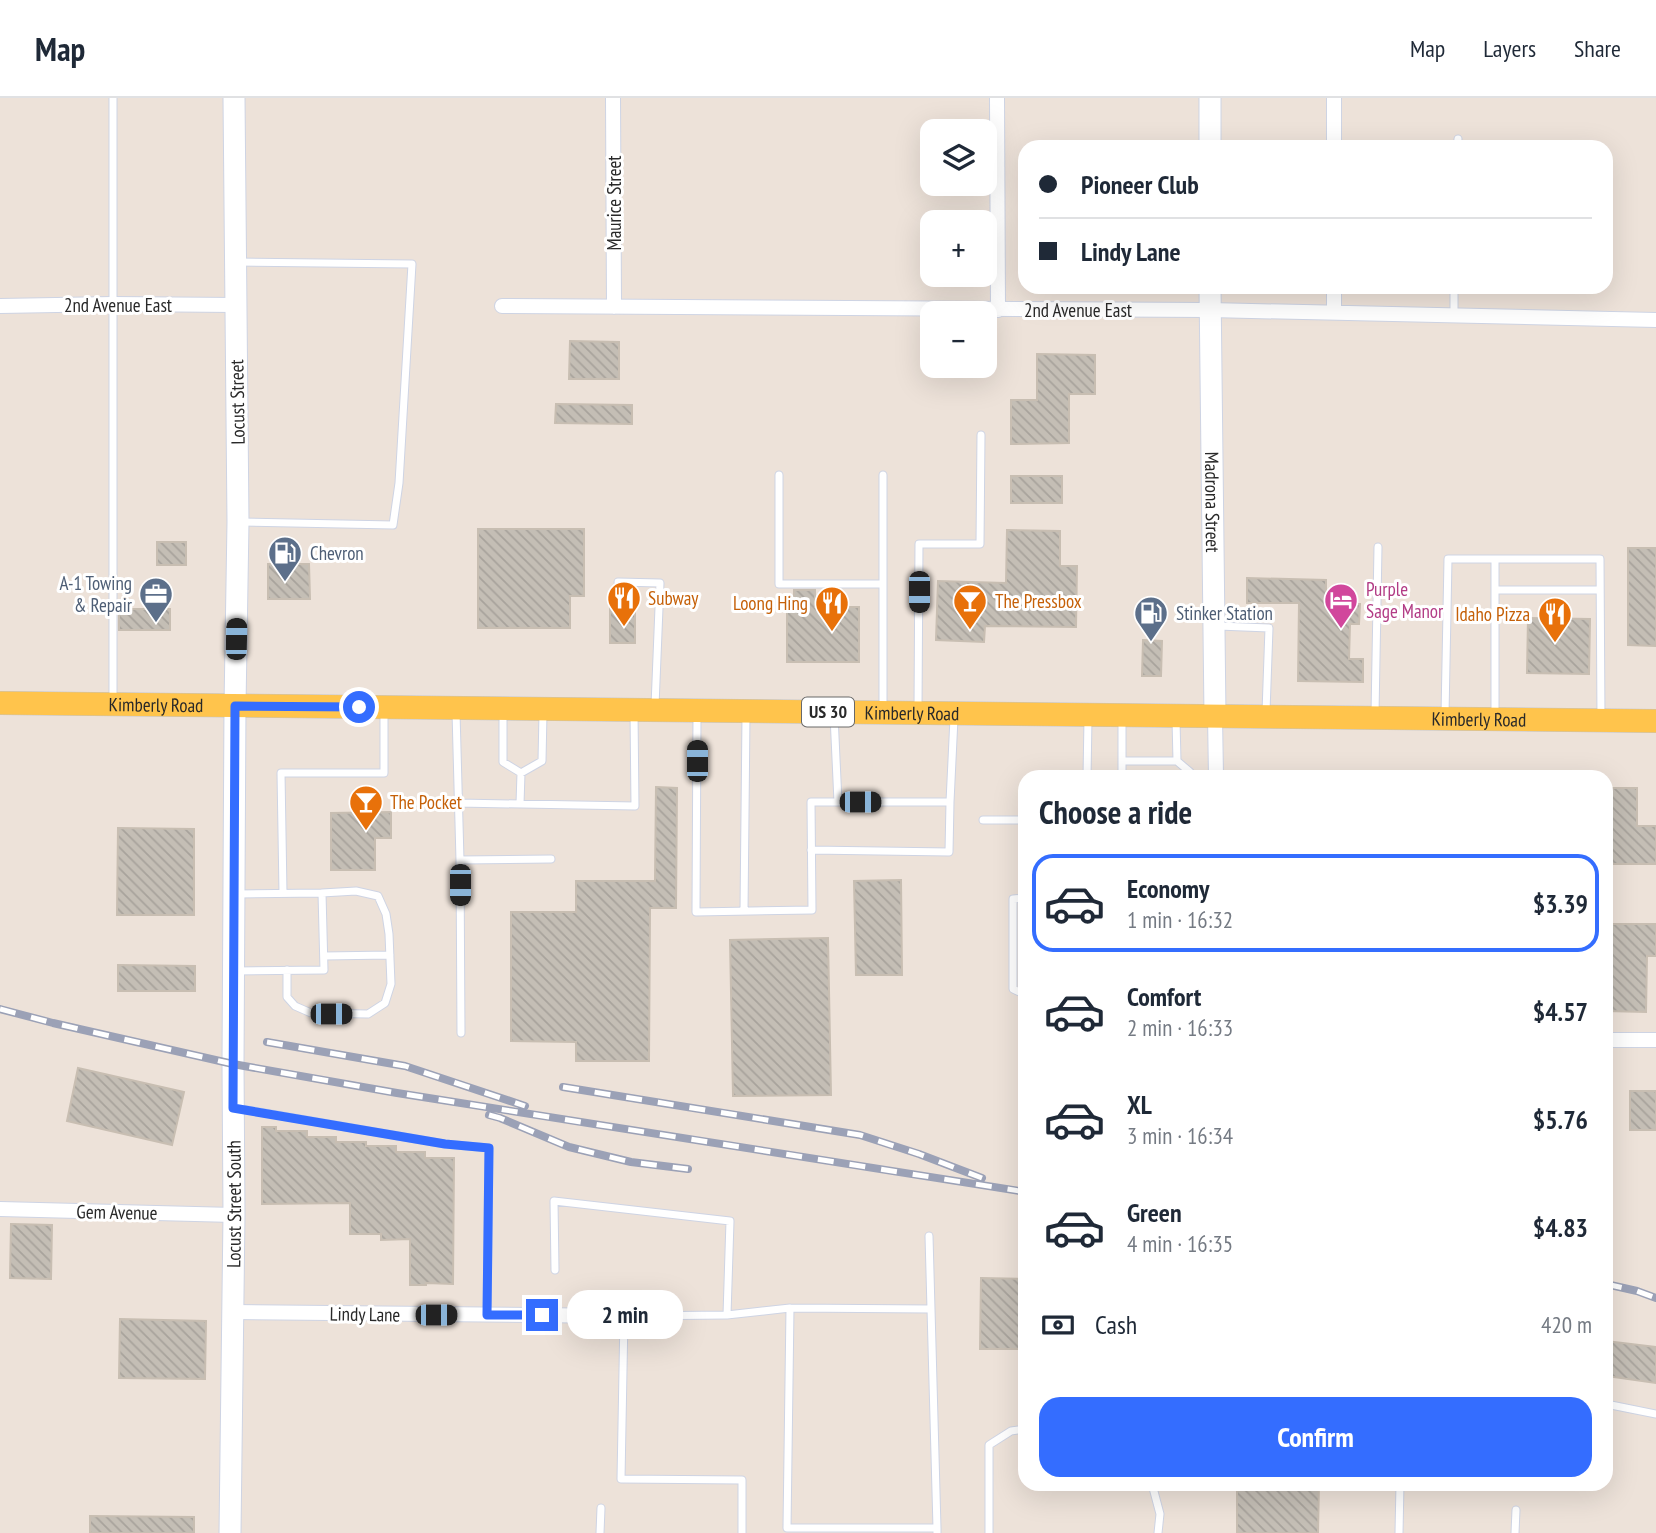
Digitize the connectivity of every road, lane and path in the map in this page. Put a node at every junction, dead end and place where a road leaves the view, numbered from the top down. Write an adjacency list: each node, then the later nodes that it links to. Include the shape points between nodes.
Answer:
1 (113, 98): 13 (lane)
2 (234, 98): 9 (street, Locust Street)
3 (613, 98): 17 (street, Maurice Street)
4 (997, 98): 18 (street)
5 (1210, 98): 7 (street)
6 (1334, 98): 8 (street)
7 (1210, 140)
8 (1334, 140)
9 (236, 262): 14 (street, Locust Street); 26 (lane, via 412,264 393,525)
10 (1210, 294): 19 (street, Madrona Street)
11 (1334, 294): 20 (street)
12 (1454, 294): 21 (lane)
13 (113, 304): 14 (street, 2nd Avenue East); 15 (street, 2nd Avenue East); 35 (lane)
14 (236, 305): 26 (street, Locust Street)
15 (0, 306)
16 (502, 306): 17 (street, 2nd Avenue East)
17 (614, 307): 18 (street, 2nd Avenue East)
18 (998, 310): 19 (street, 2nd Avenue East)
19 (1210, 310): 20 (street, 2nd Avenue East); 33 (street, Madrona Street)
20 (1334, 312): 21 (street, 2nd Avenue East)
21 (1454, 315): 22 (street, 2nd Avenue East)
22 (1656, 320)
23 (981, 435): 46 (lane, via 980,544 919,544)
24 (779, 475): 30 (lane, via 779,584)
25 (883, 475): 30 (lane)
26 (238, 522): 36 (street, Locust Street)
27 (1378, 547): 53 (lane)
28 (1495, 559): 31 (lane); 32 (lane, via 1600,559); 54 (lane, via 1448,559)
29 (618, 582): 41 (lane, via 660,583)
30 (883, 584): 45 (lane)
31 (1495, 590): 32 (lane); 55 (lane)
32 (1600, 590): 56 (lane)
33 (1214, 626): 51 (street, Madrona Street); 52 (lane, via 1269,628)
34 (0, 703): 35 (main road, Kimberly Road / US 30)
35 (113, 704): 36 (main road, Kimberly Road / US 30)
36 (235, 706): 37 (main road, Kimberly Road / US 30); 76 (street, Locust Street South)
37 (383, 708): 38 (main road, Kimberly Road / US 30); 75 (lane, via 383,773 281,773)
38 (456, 708): 39 (main road, Kimberly Road / US 30); 67 (lane)
39 (503, 709): 40 (main road, Kimberly Road / US 30); 64 (lane, via 503,762)
40 (543, 709): 41 (main road, Kimberly Road / US 30); 64 (lane, via 542,761)
41 (645, 710): 42 (main road, Kimberly Road / US 30); 68 (lane, via 635,806)
42 (697, 711): 43 (main road, Kimberly Road / US 30); 78 (lane, via 696,912)
43 (746, 712): 44 (main road, Kimberly Road / US 30); 78 (lane)
44 (834, 712): 45 (main road, Kimberly Road / US 30); 65 (lane)
45 (883, 713): 46 (main road, Kimberly Road / US 30)
46 (918, 713): 47 (main road, Kimberly Road / US 30)
47 (954, 714): 48 (main road, Kimberly Road / US 30); 66 (lane)
48 (1088, 715): 49 (main road, Kimberly Road / US 30); 60 (lane)
49 (1122, 715): 50 (main road, Kimberly Road / US 30); 58 (lane)
50 (1176, 716): 51 (main road, Kimberly Road / US 30); 59 (lane)
51 (1215, 716): 52 (main road, Kimberly Road / US 30); 63 (street)
52 (1265, 717): 53 (main road, Kimberly Road / US 30)
53 (1375, 718): 54 (main road, Kimberly Road / US 30)
54 (1445, 719): 55 (main road, Kimberly Road / US 30)
55 (1495, 719): 56 (main road, Kimberly Road / US 30)
56 (1601, 720): 57 (main road, Kimberly Road / US 30)
57 (1656, 721)
58 (1122, 761): 59 (lane); 61 (lane)
59 (1177, 761): 62 (lane)
60 (1087, 770)
61 (1122, 770)
62 (1188, 770)
63 (1216, 770)
64 (521, 773): 68 (lane)
65 (838, 802): 66 (lane); 71 (lane, via 811,802)
66 (950, 802): 71 (lane, via 950,852)
67 (458, 803): 68 (lane); 73 (lane)
68 (520, 804)
69 (983, 820): 70 (lane)
70 (1018, 820)
71 (811, 850): 78 (lane, via 811,910)
72 (551, 859): 73 (lane)
73 (460, 860): 84 (lane)
74 (322, 893): 75 (lane); 79 (lane, via 356,891 378,896 386,914); 80 (lane)
75 (283, 894): 76 (lane)
76 (234, 895): 82 (street, Locust Street South)
77 (1018, 899): 83 (lane, via 1013,899 1013,989)
78 (744, 911)
79 (390, 955): 80 (lane); 81 (lane, via 391,984 385,1003 368,1014 310,1013 295,1006 287,997)
80 (324, 956): 81 (lane, via 324,970)
81 (287, 970): 82 (lane)
82 (233, 971): 87 (street, Locust Street South)
83 (1018, 991)
84 (461, 1033)
85 (1613, 1040): 86 (street)
86 (1656, 1041)
87 (233, 1108): 89 (street, Locust Street South); 95 (lane, via 489,1148)
88 (0, 1209): 89 (street, Gem Avenue)
89 (234, 1214): 94 (street, Locust Street South)
90 (929, 1236): 93 (lane)
91 (555, 1270): 96 (lane, via 554,1201 730,1220)
92 (790, 1308): 93 (lane); 96 (lane); 105 (lane, via 787,1528)
93 (931, 1309): 105 (lane)
94 (232, 1312): 95 (street, Lindy Lane); 106 (street, Locust Street South)
95 (487, 1315): 97 (street, Lindy Lane)
96 (727, 1315): 97 (lane)
97 (624, 1316): 108 (lane, via 621,1479 741,1480)
98 (1613, 1405): 99 (lane)
99 (1656, 1414)
100 (1018, 1430): 109 (lane, via 989,1445)
101 (1154, 1491): 110 (lane, via 1160,1514)
102 (1400, 1491): 111 (lane)
103 (601, 1508): 107 (lane)
104 (1516, 1510): 112 (lane)
105 (937, 1530)
106 (230, 1533)
107 (600, 1533)
108 (742, 1533)
109 (989, 1533)
110 (1158, 1533)
111 (1399, 1533)
112 (1515, 1533)

